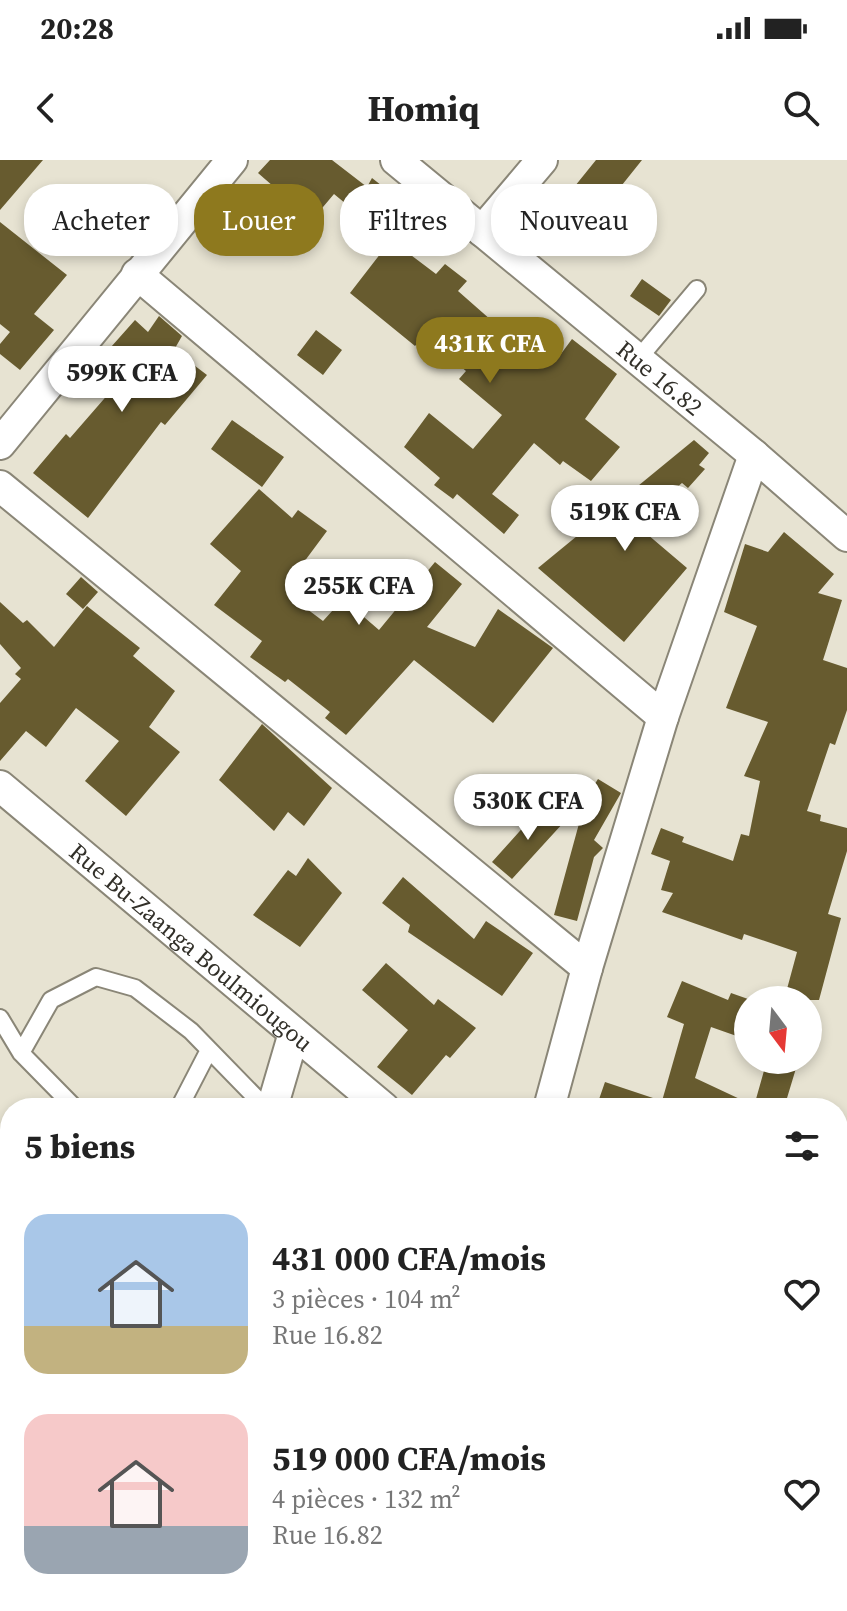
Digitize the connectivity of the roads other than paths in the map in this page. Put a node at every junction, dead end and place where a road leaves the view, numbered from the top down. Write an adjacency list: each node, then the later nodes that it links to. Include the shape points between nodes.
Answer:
1 (232, 160): 5 (street)
2 (396, 160): 4 (street, Rue 16.82)
3 (542, 160): 4 (street)
4 (482, 231): 7 (street, Rue 16.82)
5 (137, 274): 8 (street); 12 (street)
6 (697, 289): 7 (lane)
7 (638, 359): 9 (street, Rue 16.82)
8 (0, 444)
9 (754, 455): 11 (street, Rue 16.82); 12 (street)
10 (0, 486): 14 (street)
11 (847, 536)
12 (663, 717): 14 (street)
13 (0, 786): 16 (street, Rue Bu-Zaanga Boulmiougou)
14 (587, 968): 24 (street)
15 (0, 1018): 18 (lane)
16 (294, 1033): 22 (street); 23 (street, Rue Bu-Zaanga Boulmiougou)
17 (209, 1050): 18 (lane, via 135,988 96,977 51,1000); 20 (lane); 21 (lane)
18 (21, 1053): 19 (lane)
19 (65, 1098)
20 (184, 1098)
21 (259, 1098)
22 (272, 1098)
23 (372, 1098)
24 (552, 1098)

